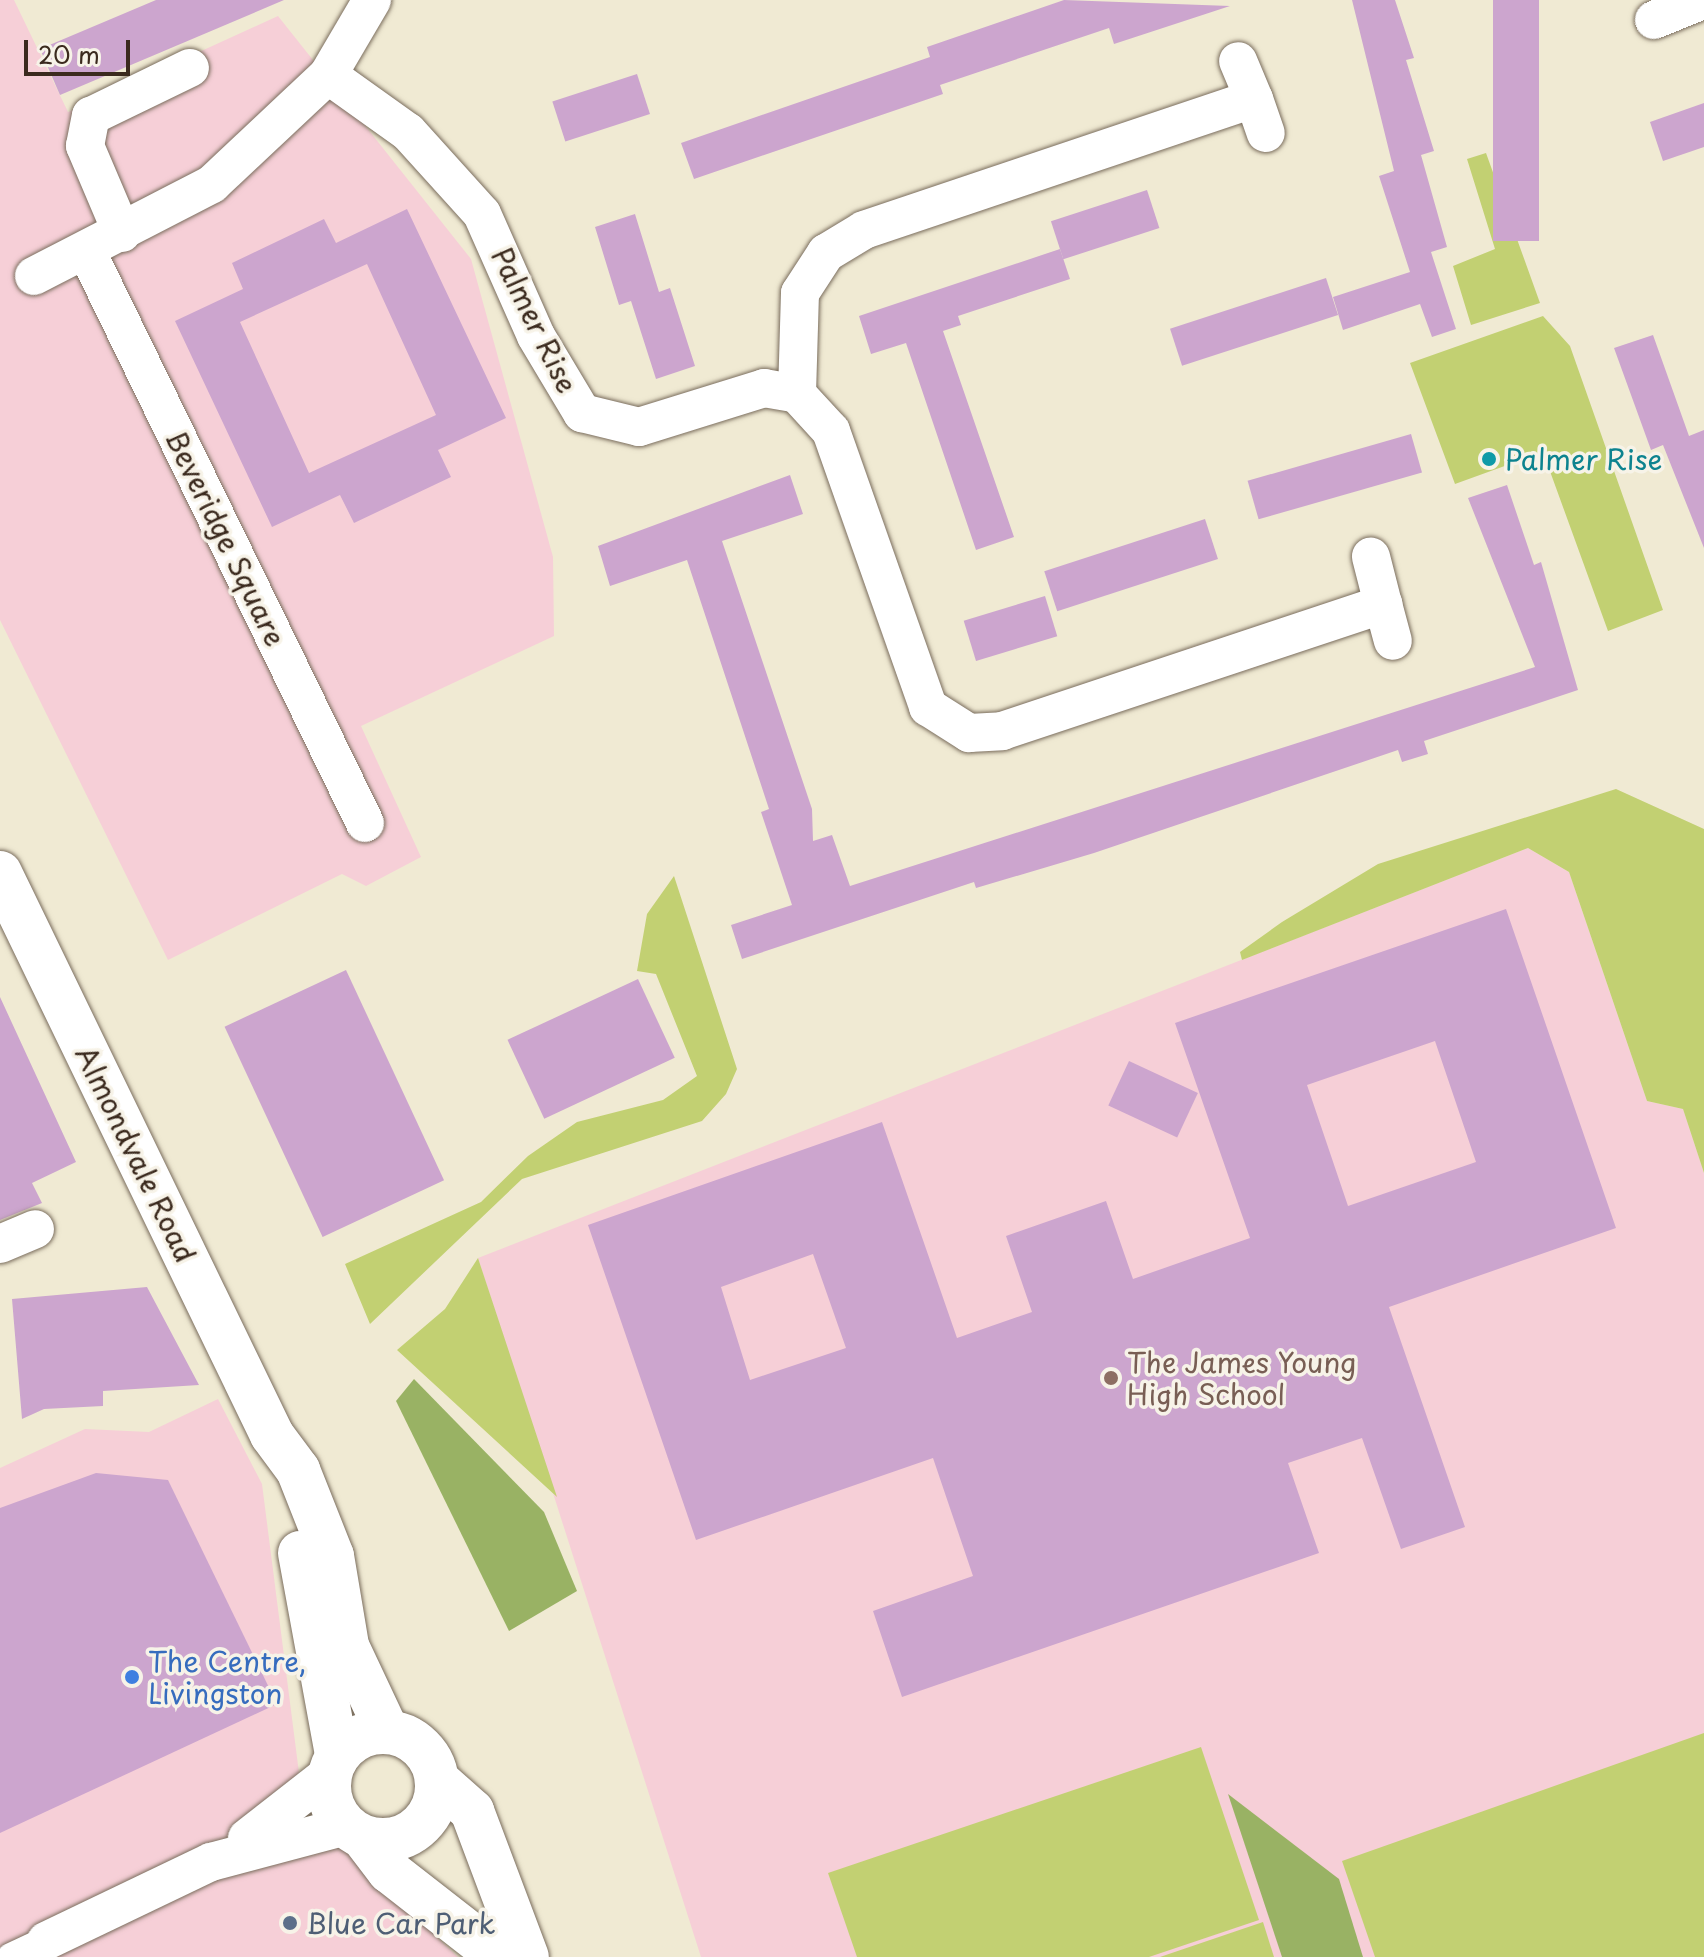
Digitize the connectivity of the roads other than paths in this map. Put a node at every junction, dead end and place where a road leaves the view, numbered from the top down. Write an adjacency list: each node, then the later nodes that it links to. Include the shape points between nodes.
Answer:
1 (372, 0): 6 (street)
2 (1703, 0): 3 (street)
3 (1654, 20)
4 (1238, 61): 10 (street, via 1260,116 864,230 826,253 800,293)
5 (190, 68): 7 (street, via 91,116 85,146)
6 (328, 75): 7 (street, via 212,184); 10 (street, Palmer Rise, via 408,132 482,214 536,336 582,413 639,427 764,388)
7 (122, 233): 8 (street)
8 (87, 252): 9 (street); 14 (street, Beveridge Square)
9 (34, 276)
10 (797, 394): 12 (street, via 831,431 928,707 969,733 1002,731)
11 (1371, 557): 12 (street)
12 (1383, 604): 13 (street)
13 (1393, 641)
14 (365, 823)
15 (0, 873): 18 (street, Almondvale Road)
16 (35, 1229): 17 (street)
17 (0, 1244)
18 (272, 1435): 19 (street, Almondvale Road, via 298,1470 332,1556 347,1646); 20 (street, Almondvale Road)
19 (387, 1731): 20 (street, via 363,1734); 21 (street, via 424,1750)
20 (333, 1764): 22 (street, via 329,1799); 23 (street)
21 (437, 1780): 22 (street, via 427,1819 407,1835); 27 (street, via 472,1811)
22 (355, 1832): 23 (street); 26 (street, via 389,1871)
23 (211, 1862): 24 (street)
24 (46, 1941): 25 (street)
25 (11, 1957)
26 (499, 1957)
27 (527, 1957)

